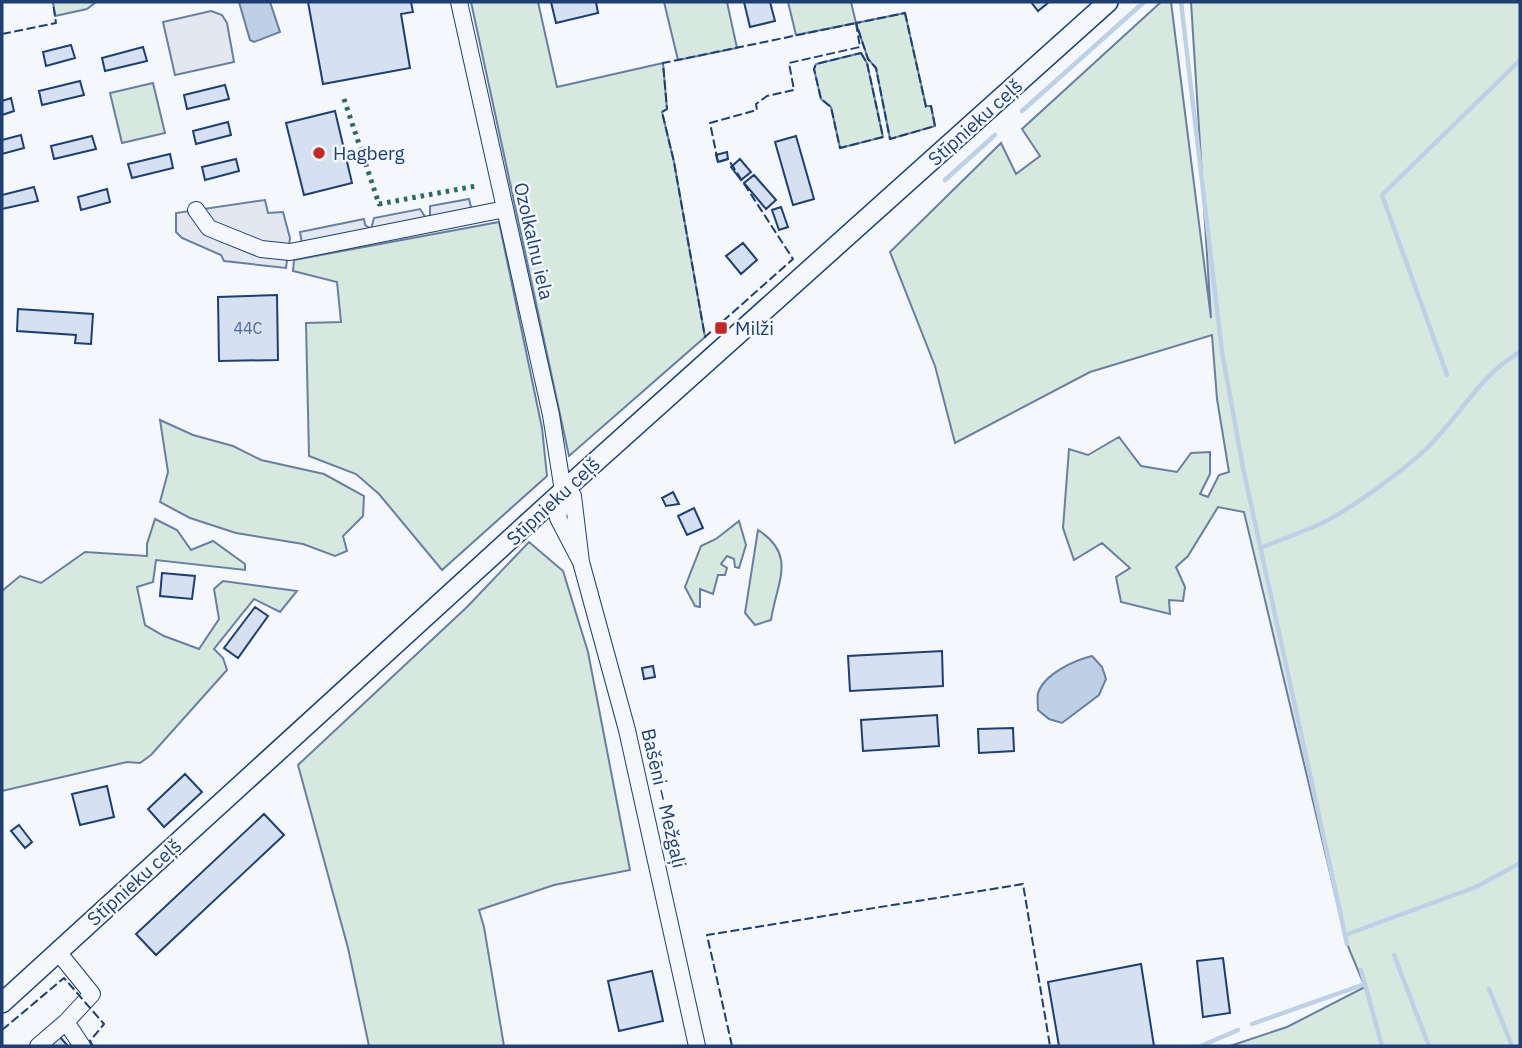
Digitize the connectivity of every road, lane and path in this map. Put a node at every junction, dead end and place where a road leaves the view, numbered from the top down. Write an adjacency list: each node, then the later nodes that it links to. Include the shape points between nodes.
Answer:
1 (459, 2): 3 (street, Ozolkalnu iela)
2 (1108, 2): 5 (main road, Stīpnieku ceļš)
3 (505, 209): 4 (street, via 290,252 261,248 209,228); 5 (street, Ozolkalnu iela, via 551,415)
4 (196, 210)
5 (563, 491): 6 (main road, Stīpnieku ceļš); 11 (street, Bašēni – Mežgaļi, via 573,496 582,562 627,730)
6 (58, 952): 7 (main road, Stīpnieku ceļš); 8 (street, via 92,994)
7 (2, 1003)
8 (66, 1021): 9 (street); 10 (street)
9 (38, 1046)
10 (82, 1046)
11 (697, 1046)

